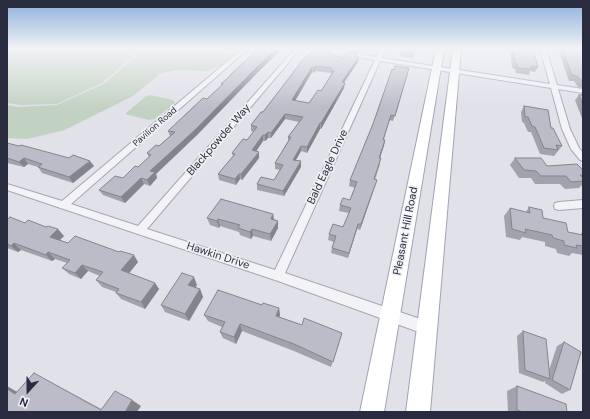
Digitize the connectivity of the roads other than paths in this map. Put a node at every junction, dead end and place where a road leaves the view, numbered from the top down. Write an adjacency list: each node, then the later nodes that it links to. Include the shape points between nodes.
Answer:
1 (437, 68): 17 (main road, Pleasant Hill Road)
2 (223, 69): 13 (street, Pavilion Road)
3 (281, 69): 15 (street, Blackpowder Way)
4 (375, 69): 16 (street, Bald Eagle Drive)
5 (440, 69): 7 (street)
6 (548, 69): 8 (street)
7 (455, 71): 8 (street); 18 (main road)
8 (553, 86): 9 (street); 10 (street, via 566,129 575,149)
9 (583, 91)
10 (583, 158)
11 (7, 187): 13 (street, Hawkin Drive)
12 (583, 204): 14 (street)
13 (64, 205): 15 (street, Hawkin Drive)
14 (559, 206)
15 (140, 230): 16 (street, Hawkin Drive)
16 (278, 276): 17 (street, Hawkin Drive)
17 (390, 315): 18 (street, Hawkin Drive); 19 (main road, Pleasant Hill Road)
18 (427, 328): 20 (main road)
19 (372, 412)
20 (418, 412)

